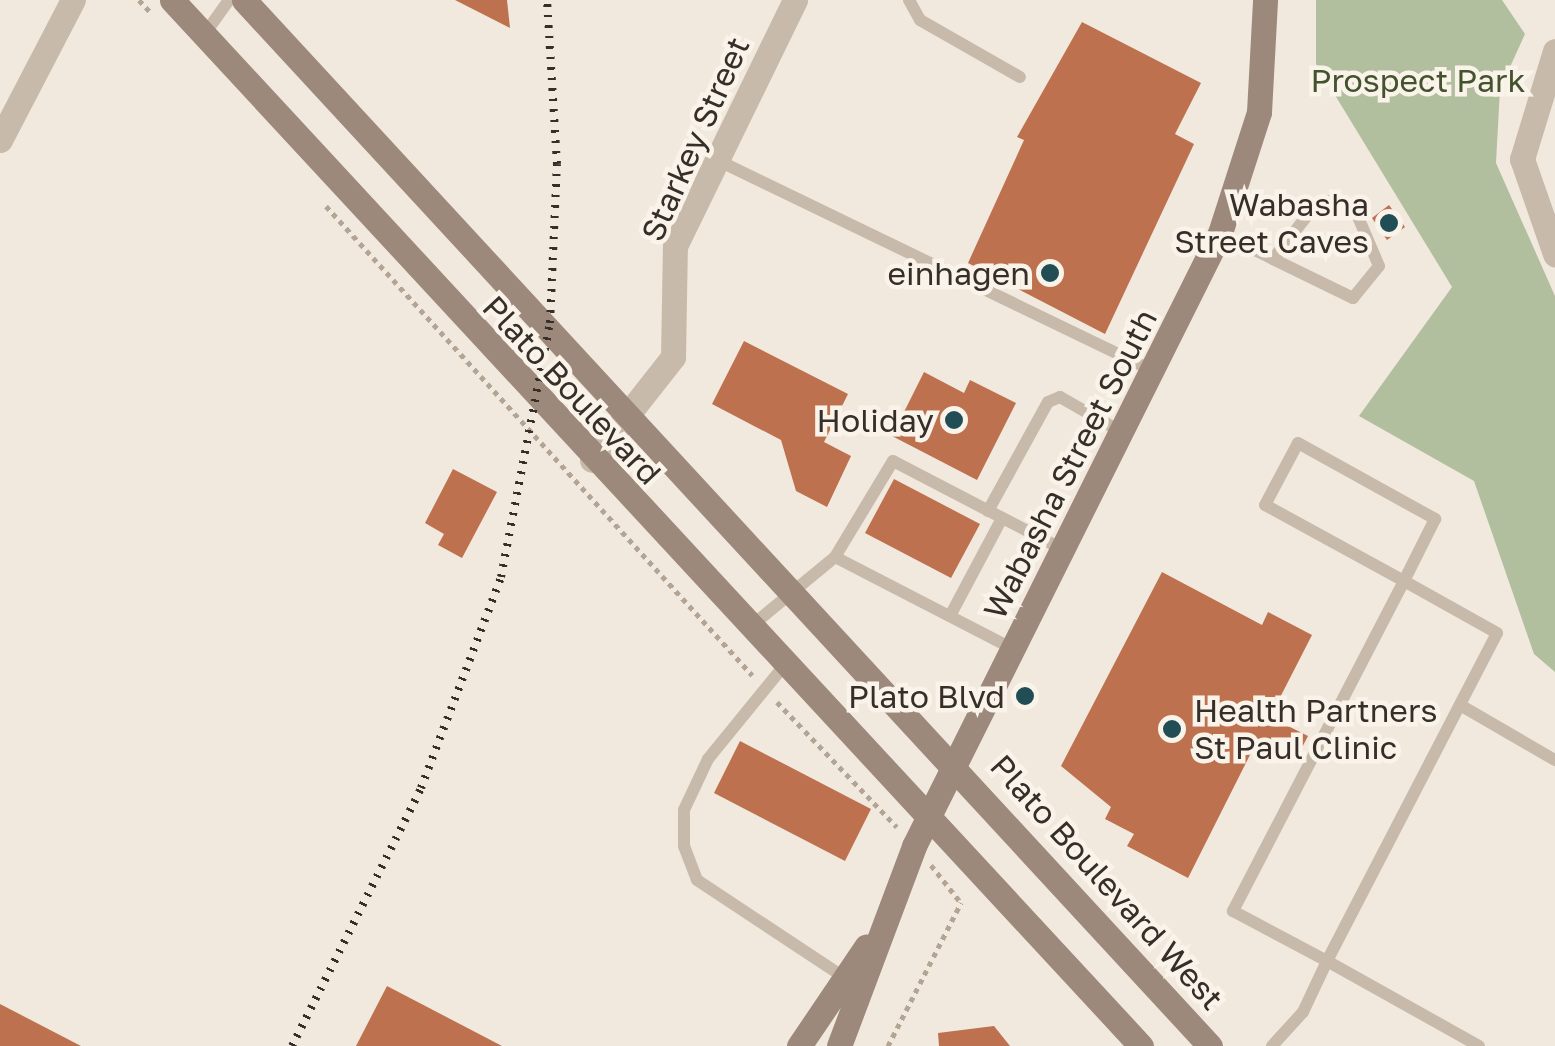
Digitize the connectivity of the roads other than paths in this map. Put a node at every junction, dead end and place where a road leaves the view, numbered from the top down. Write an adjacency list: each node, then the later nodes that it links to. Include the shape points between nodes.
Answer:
1 (73, 0): 11 (street)
2 (172, 0): 8 (main road, Plato Boulevard)
3 (229, 0): 8 (lane)
4 (244, 0): 17 (main road, Plato Boulevard)
5 (795, 0): 12 (street, Starkey Street)
6 (909, 0): 10 (lane, via 920,20)
7 (1265, 0): 13 (main road, Wabasha Street South, via 1260,112)
8 (204, 36): 19 (main road, Plato Boulevard)
9 (1555, 51): 14 (street, via 1529,112 1522,159)
10 (1020, 77)
11 (0, 140)
12 (717, 160): 16 (lane); 17 (street, Starkey Street, via 675,246 673,357)
13 (1220, 232): 15 (lane); 16 (main road, Wabasha Street South)
14 (1555, 254)
15 (1273, 259): 15 (lane, via 1314,206 1330,201 1356,212 1379,266 1353,298)
16 (1153, 370): 18 (main road, Wabasha Street South)
17 (633, 416): 19 (street, Starkey Street); 25 (main road, Plato Boulevard)
18 (1122, 433): 20 (lane, via 1060,397 1048,402); 22 (main road, Wabasha Street South)
19 (592, 460): 27 (main road, Plato Boulevard)
20 (988, 511): 21 (lane); 23 (lane, via 892,460)
21 (1002, 518): 22 (lane); 26 (lane)
22 (1064, 550): 28 (main road, Wabasha Street South)
23 (835, 556): 25 (lane); 26 (lane)
24 (1404, 581): 24 (lane, via 1266,505 1298,443 1435,519); 30 (lane, via 1494,626); 35 (lane, via 1233,906)
25 (798, 592): 27 (lane); 32 (main road, Plato Boulevard)
26 (950, 616): 28 (lane)
27 (748, 628): 29 (main road, Plato Boulevard)
28 (1013, 649): 32 (main road, Wabasha Street South)
29 (783, 667): 33 (main road, Plato Boulevard); 36 (lane, via 708,759 684,810 684,846 697,880)
30 (1460, 705): 31 (lane); 35 (lane)
31 (1555, 760)
32 (955, 762): 33 (main road, Wabasha Street South); 40 (main road, Plato Boulevard West)
33 (926, 822): 34 (main road, Wabasha Street South); 39 (main road)
34 (872, 940): 36 (main road, Wabasha Street South); 38 (main road, Wabasha Street South)
35 (1327, 961): 41 (lane, via 1303,1012); 42 (lane)
36 (842, 976): 37 (main road, Wabasha Street South)
37 (799, 1046)
38 (838, 1046)
39 (1141, 1046)
40 (1210, 1046)
41 (1272, 1046)
42 (1479, 1046)

